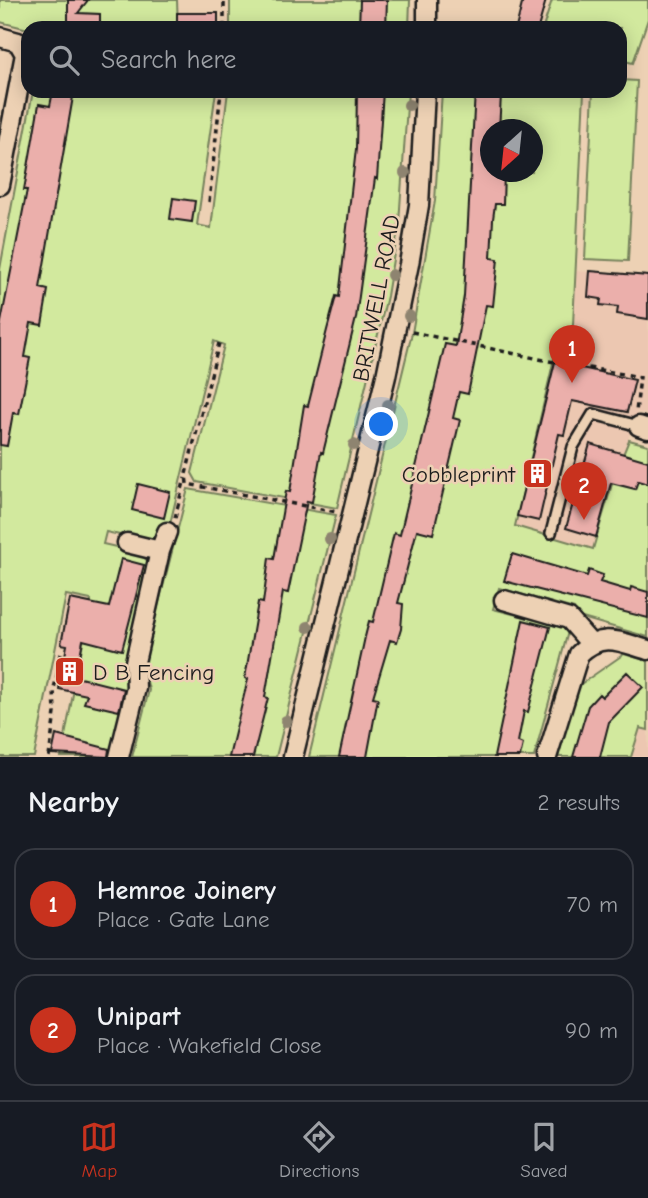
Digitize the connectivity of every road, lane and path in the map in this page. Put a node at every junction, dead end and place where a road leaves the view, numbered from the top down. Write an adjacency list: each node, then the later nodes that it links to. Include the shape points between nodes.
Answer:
1 (224, 0): 3 (path)
2 (427, 0): 4 (street)
3 (224, 21)
4 (427, 21)
5 (0, 37): 6 (street, via 18,42)
6 (21, 48)
7 (21, 70): 10 (street)
8 (220, 98): 11 (path)
9 (425, 98): 12 (street, BRITWELL ROAD, via 419,205)
10 (0, 185)
11 (209, 202)
12 (396, 328): 14 (path, via 640,377); 16 (street, BRITWELL ROAD)
13 (219, 343): 15 (path)
14 (641, 427): 18 (lane, via 593,414 573,447)
15 (186, 474): 16 (path, via 187,484 195,488); 17 (path, via 173,526)
16 (352, 515): 27 (street, BRITWELL ROAD)
17 (167, 532): 20 (street)
18 (551, 533)
19 (127, 543): 20 (street)
20 (160, 551): 26 (street)
21 (504, 600): 22 (street, via 569,619)
22 (590, 643): 24 (street, via 614,640); 28 (street, via 571,670)
23 (62, 650): 25 (path)
24 (648, 650)
25 (49, 757)
26 (119, 757)
27 (293, 757)
28 (547, 757)

